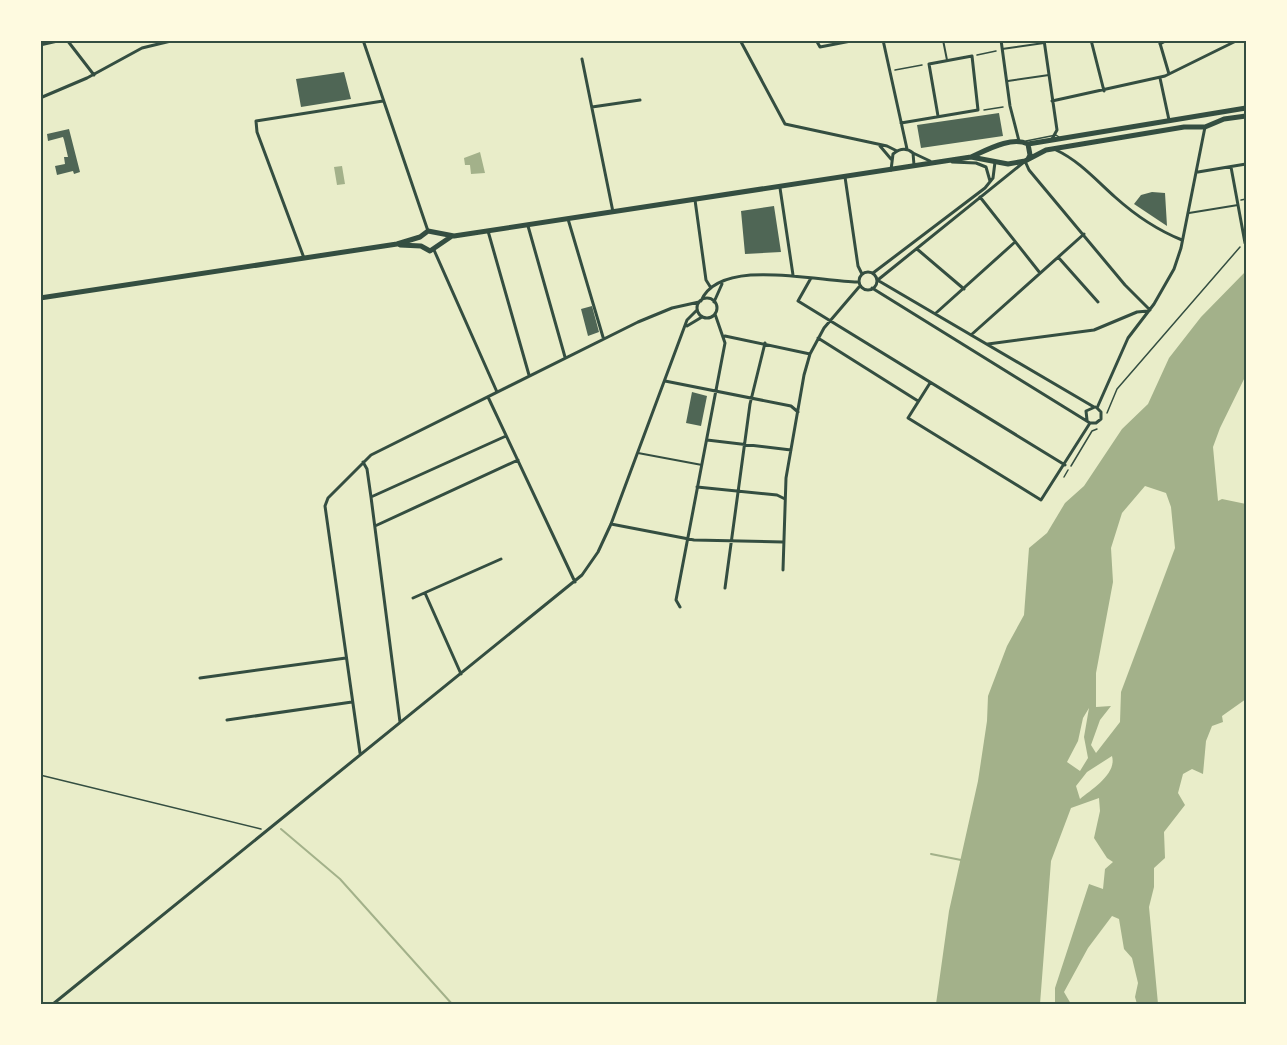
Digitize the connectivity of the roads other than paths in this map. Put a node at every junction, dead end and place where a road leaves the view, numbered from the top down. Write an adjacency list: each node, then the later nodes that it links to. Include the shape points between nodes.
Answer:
1 (62, 40): 16 (street)
2 (67, 40): 21 (street)
3 (175, 40): 21 (street, via 142,48)
4 (363, 40): 28 (street)
5 (740, 40): 44 (street, via 785,124)
6 (816, 40): 7 (street, via 820,47)
7 (856, 40)
8 (883, 40): 37 (street)
9 (943, 40): 19 (street)
10 (1001, 40): 17 (street)
11 (1091, 40): 25 (street)
12 (1167, 40): 15 (street)
13 (1238, 40): 20 (street)
14 (1044, 42): 17 (street); 22 (street)
15 (1160, 42): 20 (street)
16 (40, 45)
17 (1002, 49): 24 (street)
18 (582, 59): 30 (street)
19 (947, 60): 35 (street, via 929,64); 35 (street, via 972,56 978,110)
20 (1169, 74): 23 (street)
21 (94, 75): 26 (street)
22 (1049, 75): 24 (street); 29 (street)
23 (1160, 78): 25 (street); 36 (street)
24 (1008, 81): 43 (street, via 1010,106)
25 (1104, 91): 29 (street)
26 (40, 98)
27 (640, 100): 30 (street)
28 (383, 101): 72 (street); 86 (street, via 256,121)
29 (1052, 101): 40 (street)
30 (592, 107): 68 (street)
31 (1246, 108): 32 (highway)
32 (1210, 113): 33 (highway); 38 (highway)
33 (1200, 115): 36 (highway); 39 (highway)
34 (1246, 116): 38 (highway)
35 (938, 117): 37 (street)
36 (1170, 121): 41 (highway)
37 (901, 123): 46 (street)
38 (1213, 124): 39 (highway)
39 (1204, 127): 47 (highway); 60 (street)
40 (1056, 135): 41 (lane); 42 (street); 43 (lane)
41 (1062, 139): 42 (highway)
42 (1050, 141): 43 (highway)
43 (1023, 142): 45 (highway); 52 (highway, via 1030,155)
44 (879, 145): 48 (street); 51 (street)
45 (998, 146): 50 (highway); 54 (highway, via 993,153)
46 (907, 149): 48 (street); 49 (street)
47 (1054, 149): 52 (highway); 78 (street, via 1070,157 1141,218)
48 (897, 151): 51 (street)
49 (913, 153): 55 (street); 57 (street)
50 (971, 158): 53 (highway); 54 (highway)
51 (891, 159): 59 (street)
52 (1026, 160): 54 (highway, via 1008,164); 65 (street); 75 (street, via 1029,170)
53 (947, 161): 55 (highway); 62 (street, via 980,164 989,171)
54 (994, 161): 62 (street, via 996,169)
55 (935, 164): 57 (highway)
56 (1246, 164): 58 (street)
57 (914, 166): 59 (highway)
58 (1231, 167): 60 (street); 67 (street)
59 (891, 170): 61 (highway)
60 (1198, 172): 69 (street)
61 (845, 177): 63 (highway); 89 (street)
62 (990, 182): 64 (street)
63 (780, 187): 66 (highway); 90 (street)
64 (979, 194): 65 (street); 87 (street)
65 (981, 199): 79 (street); 84 (street)
66 (695, 200): 68 (highway); 96 (street, via 706,280)
67 (1238, 205): 69 (street); 80 (street)
68 (613, 212): 70 (highway)
69 (1189, 213): 78 (street)
70 (568, 219): 71 (highway); 112 (street)
71 (528, 225): 73 (highway); 117 (street)
72 (428, 231): 74 (highway); 77 (highway)
73 (488, 231): 76 (highway); 118 (street)
74 (435, 233): 76 (highway); 83 (highway, via 439,238)
75 (1084, 234): 85 (street); 104 (street)
76 (452, 236): 83 (highway)
77 (420, 237): 81 (highway); 82 (highway)
78 (1182, 240): 104 (street, via 1174,269)
79 (1015, 242): 88 (street); 98 (street)
80 (1245, 243)
81 (397, 244): 82 (highway); 86 (highway)
82 (421, 246): 83 (highway, via 427,250)
83 (436, 247): 122 (street)
84 (915, 249): 92 (street); 98 (street, via 924,252)
85 (1058, 257): 88 (street); 102 (street)
86 (304, 258): 99 (highway)
87 (873, 273): 89 (street); 92 (street)
88 (1040, 273): 110 (street)
89 (862, 274): 94 (street)
90 (793, 275): 91 (street); 93 (street, via 759,274)
91 (811, 278): 94 (street); 108 (street, via 798,301)
92 (879, 280): 97 (street); 106 (street)
93 (723, 282): 96 (street); 101 (street)
94 (857, 282): 95 (street)
95 (859, 287): 97 (street); 108 (street)
96 (711, 288): 100 (street)
97 (872, 288): 128 (street)
98 (965, 290): 106 (street)
99 (40, 298)
100 (700, 302): 101 (street); 103 (street); 112 (street, via 672,308)
101 (714, 302): 105 (street)
102 (1098, 302)
103 (697, 310): 107 (street); 109 (street, via 689,316)
104 (1149, 310): 115 (street, via 1094,330); 126 (street, via 1128,338)
105 (715, 314): 107 (street); 111 (street)
106 (936, 314): 110 (street)
107 (703, 317): 109 (street)
108 (830, 320): 113 (street); 120 (street)
109 (685, 327): 119 (street)
110 (971, 335): 115 (street)
111 (725, 336): 114 (street); 121 (street)
112 (603, 338): 117 (street)
113 (818, 338): 116 (street); 125 (street)
114 (765, 344): 116 (street); 124 (street)
115 (988, 344): 126 (street)
116 (810, 354): 127 (street)
117 (565, 357): 118 (street)
118 (530, 375): 122 (street)
119 (665, 381): 121 (street); 133 (street)
120 (930, 383): 125 (street); 137 (street)
121 (717, 391): 124 (street); 130 (street)
122 (497, 392): 123 (street)
123 (488, 397): 129 (street); 135 (street)
124 (753, 398): 127 (street, via 790,406); 131 (street)
125 (918, 401): 137 (street, via 908,418 1041,500)
126 (1095, 407): 128 (street, via 1086,411); 128 (street, via 1101,412 1101,419)
127 (798, 412): 132 (street)
128 (1088, 422): 137 (street)
129 (507, 436): 134 (street); 140 (street)
130 (707, 440): 131 (street); 136 (street)
131 (744, 444): 132 (street); 139 (street)
132 (791, 450): 141 (street)
133 (638, 453): 136 (street); 142 (street)
134 (518, 460): 143 (street); 149 (street)
135 (363, 462): 140 (street); 154 (street, via 325,506)
136 (702, 465): 138 (street)
137 (1065, 465)
138 (697, 487): 139 (street); 144 (street)
139 (737, 492): 141 (street, via 777,495); 145 (street)
140 (371, 497): 143 (street)
141 (785, 500): 146 (street)
142 (610, 524): 144 (street); 149 (street, via 598,552)
143 (375, 526): 159 (street)
144 (687, 538): 145 (street); 153 (street, via 676,600)
145 (731, 541): 146 (street); 150 (street)
146 (783, 542): 148 (street)
147 (501, 559): 151 (street)
148 (783, 570)
149 (575, 582): 155 (street)
150 (725, 588)
151 (425, 593): 152 (street); 155 (street)
152 (413, 598)
153 (680, 607)
154 (346, 658): 156 (street); 157 (street)
155 (461, 674): 159 (street)
156 (200, 678)
157 (352, 702): 158 (street); 160 (street)
158 (227, 720)
159 (400, 722): 160 (street)
160 (360, 754): 161 (street)
161 (53, 1005)

